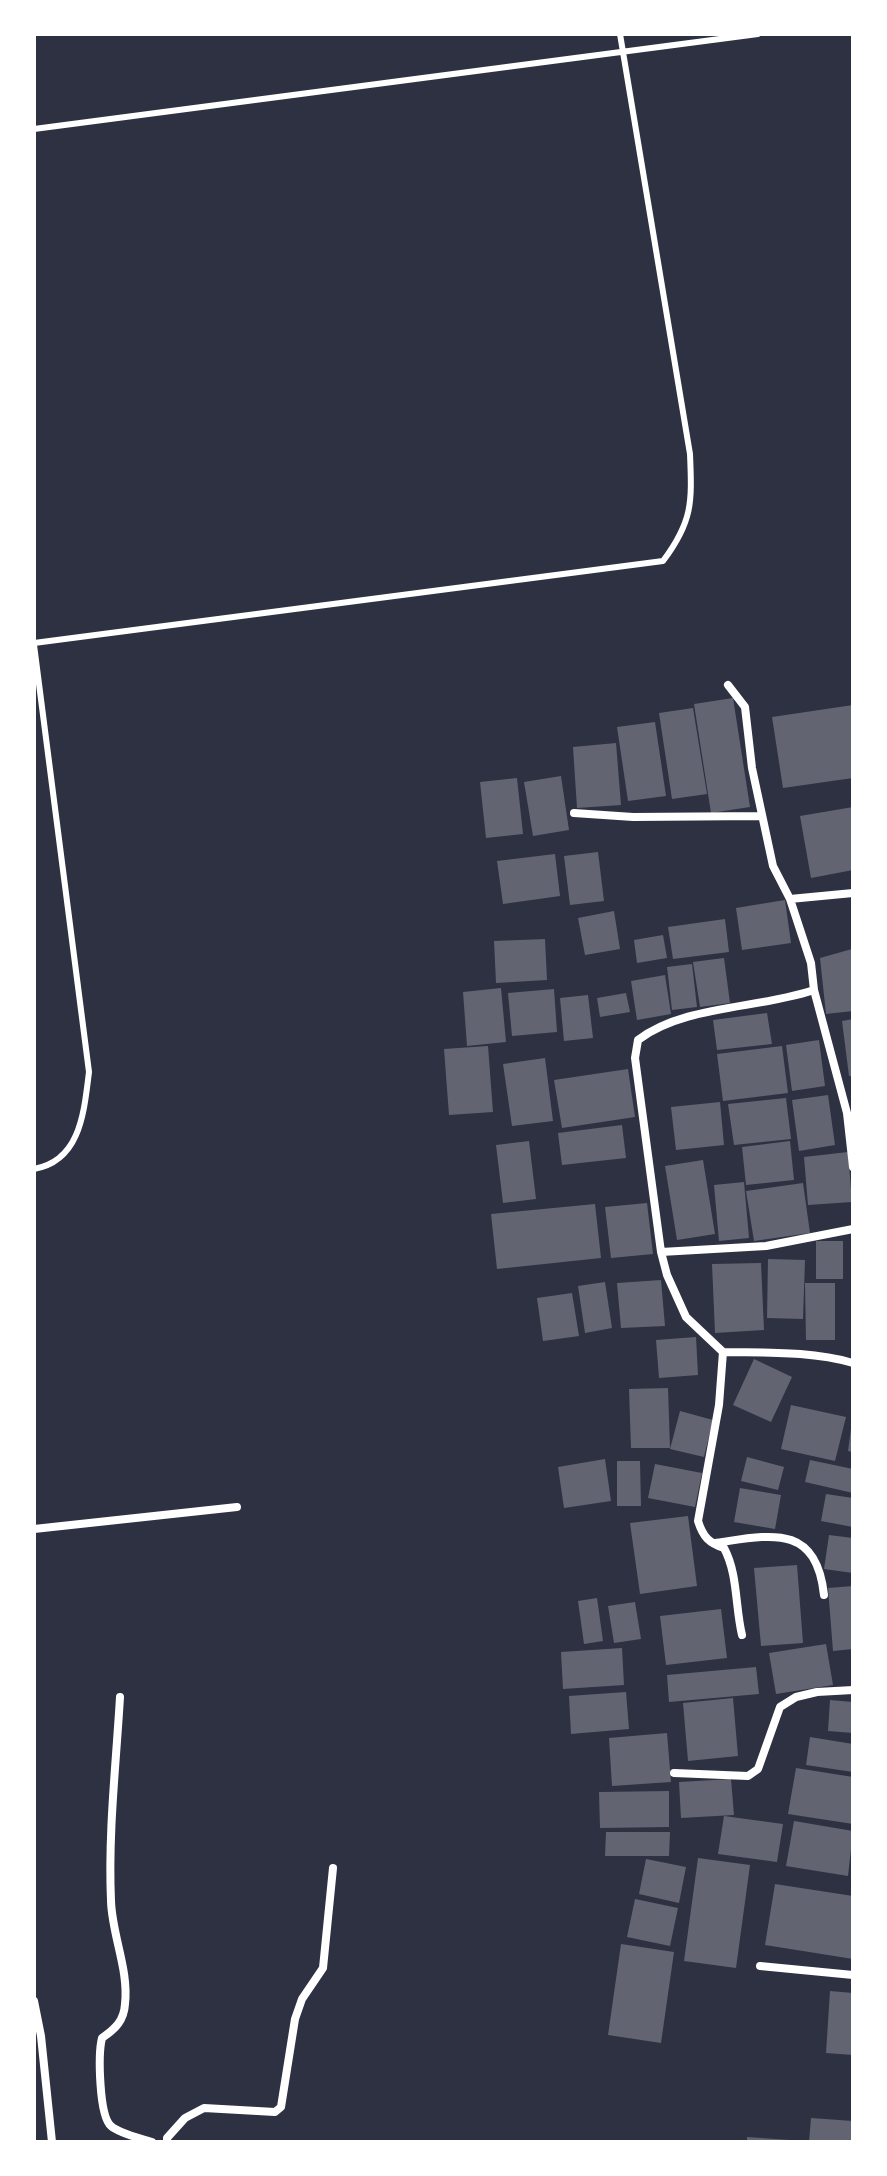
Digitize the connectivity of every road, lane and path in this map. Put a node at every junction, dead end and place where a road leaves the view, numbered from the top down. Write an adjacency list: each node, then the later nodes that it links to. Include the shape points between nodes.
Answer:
1 (620, 34): 3 (lane)
2 (758, 34): 3 (lane)
3 (622, 51): 4 (lane); 5 (lane, via 690,454 692,503 681,538 663,561)
4 (34, 129)
5 (34, 644): 13 (lane, via 89,1072 79,1129 67,1153)
6 (728, 685): 8 (street, via 745,707)
7 (574, 813): 8 (street)
8 (762, 816): 10 (street, via 773,866)
9 (853, 893): 10 (street)
10 (790, 899): 11 (street)
11 (814, 990): 12 (street, via 847,1113); 15 (street, via 677,1018 638,1040 635,1058)
12 (853, 1167)
13 (34, 1169)
14 (853, 1229): 15 (street, via 766,1246)
15 (661, 1252): 16 (street, via 686,1317)
16 (723, 1352): 17 (street, via 793,1353); 20 (street, via 698,1521)
17 (853, 1363)
18 (237, 1507): 19 (street)
19 (34, 1529)
20 (710, 1543): 21 (street, via 770,1535 797,1541 814,1557); 22 (street, via 724,1548 731,1560)
21 (824, 1595)
22 (742, 1635)
23 (853, 1690): 25 (street, via 817,1692 780,1707 758,1769 748,1776)
24 (120, 1697): 31 (street, via 111,1903 126,1998 120,2024 102,2038 99,2067 106,2119 112,2127)
25 (674, 1773)
26 (333, 1868): 32 (street, via 323,1968 295,2019 281,2107 275,2112 204,2108 185,2118)
27 (760, 1966): 28 (street)
28 (853, 1975)
29 (34, 2001): 30 (street)
30 (52, 2142)
31 (152, 2142)
32 (167, 2142)

